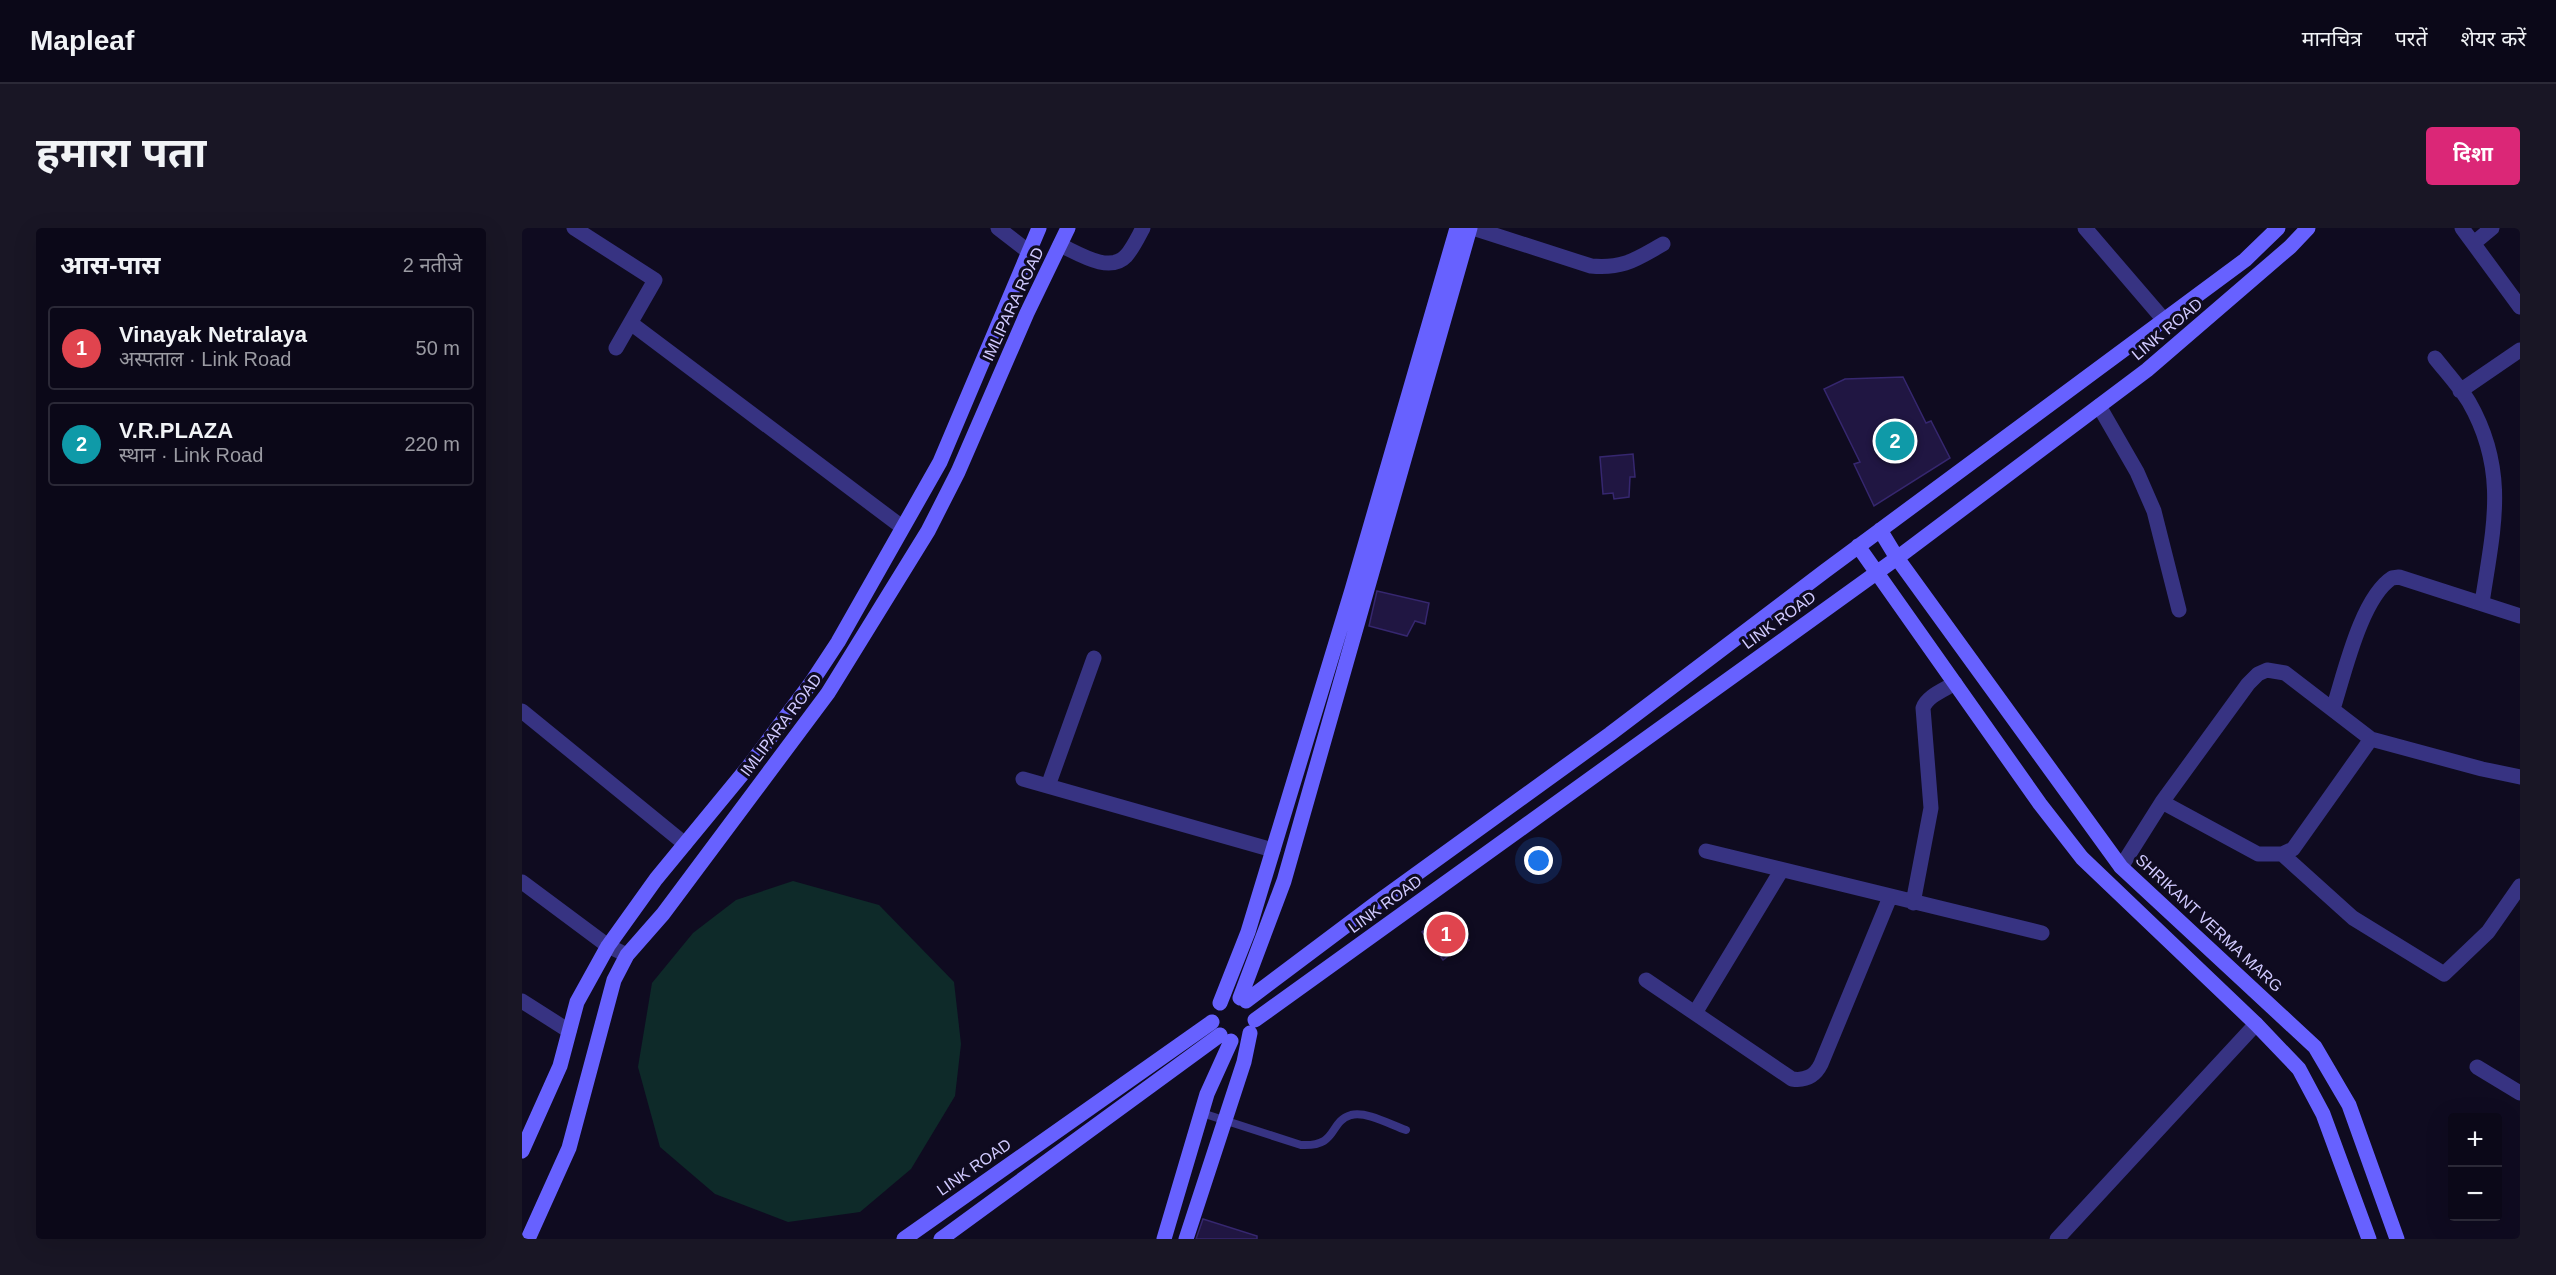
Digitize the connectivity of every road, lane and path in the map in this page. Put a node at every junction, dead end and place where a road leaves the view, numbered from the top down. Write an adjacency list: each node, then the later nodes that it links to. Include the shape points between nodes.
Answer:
1 (574, 228): 19 (street, via 656,280)
2 (998, 228): 16 (street)
3 (1039, 228): 16 (street, IMLIPARA ROAD)
4 (1068, 228): 15 (street, IMLIPARA ROAD)
5 (1143, 228): 15 (street, via 1126,255 1111,264)
6 (1458, 228): 43 (street)
7 (1471, 228): 14 (street, via 1591,266 1619,267); 56 (street, via 1284,881)
8 (2085, 228): 18 (street)
9 (2278, 228): 18 (street, LINK ROAD, via 2245,260)
10 (2308, 228): 24 (street, LINK ROAD, via 2147,370)
11 (2462, 228): 13 (street)
12 (2492, 228): 13 (street)
13 (2474, 243): 17 (street)
14 (1663, 244)
15 (1060, 245): 54 (street, IMLIPARA ROAD, via 958,472 928,531 860,643 828,693 663,914)
16 (1029, 252): 25 (street, IMLIPARA ROAD, via 940,462)
17 (2520, 307)
18 (2164, 320): 26 (street, LINK ROAD)
19 (632, 324): 20 (street); 25 (street)
20 (616, 348)
21 (2520, 350): 23 (street)
22 (2435, 358): 23 (street)
23 (2460, 391): 30 (street, via 2469,402 2490,451 2495,473 2494,516)
24 (2099, 406): 28 (street, LINK ROAD); 31 (street, via 2137,472 2154,511)
25 (902, 527): 42 (street, IMLIPARA ROAD, via 811,683)
26 (1881, 530): 27 (street, LINK ROAD); 28 (street, SHRIKANT VERMA MARG)
27 (1858, 546): 29 (street); 56 (street, LINK ROAD, via 1610,734)
28 (1897, 558): 29 (street, LINK ROAD); 46 (street, SHRIKANT VERMA MARG)
29 (1877, 572): 34 (street); 61 (street, LINK ROAD)
30 (2482, 603): 32 (street); 35 (street, via 2399,577 2386,581 2358,630)
31 (2179, 610)
32 (2520, 616)
33 (1094, 658): 40 (street)
34 (1955, 683): 51 (street, via 1930,698 1923,708 1931,808); 60 (street, via 2082,858)
35 (2333, 710): 37 (street); 41 (street, via 2285,673 2267,670 2258,674)
36 (522, 711): 42 (street)
37 (2371, 739): 38 (street); 45 (street, via 2293,849)
38 (2520, 777)
39 (1023, 779): 40 (street)
40 (1048, 786): 43 (street)
41 (2162, 802): 45 (street, via 2258,854); 46 (street)
42 (685, 844): 53 (street, IMLIPARA ROAD)
43 (1273, 850): 58 (street, via 1248,932)
44 (1706, 851): 47 (street)
45 (2282, 854): 49 (street, via 2353,918 2444,974 2474,948)
46 (2121, 867): 77 (street, SHRIKANT VERMA MARG, via 2315,1047 2349,1105)
47 (1781, 871): 50 (street); 59 (street)
48 (522, 882): 53 (street)
49 (2520, 886)
50 (1890, 897): 51 (street); 59 (street, via 1821,1065 1810,1077 1792,1079)
51 (1913, 903): 52 (street)
52 (2042, 933)
53 (608, 946): 54 (street); 62 (street, IMLIPARA ROAD, via 577,1002)
54 (627, 955): 70 (street, IMLIPARA ROAD, via 601,1021 569,1148)
55 (1646, 980): 59 (street)
56 (1243, 1000): 58 (street, via 1226,999); 61 (street, via 1251,1006)
57 (522, 1001): 62 (street)
58 (1220, 1003): 63 (street, via 1212,1015)
59 (1695, 1013)
60 (2256, 1024): 75 (street); 76 (street, via 2299,1069 2323,1114)
61 (1253, 1026): 63 (street, via 1245,1037); 67 (street)
62 (569, 1031): 69 (street, IMLIPARA ROAD, via 560,1066)
63 (1221, 1033): 66 (street); 71 (street, LINK ROAD); 72 (street)
64 (2477, 1067): 65 (street)
65 (2520, 1093)
66 (1202, 1113): 67 (lane); 73 (street)
67 (1226, 1119): 68 (lane, via 1301,1145 1316,1146 1350,1115 1364,1115); 74 (street)
68 (1406, 1130)
69 (522, 1151)
70 (528, 1239)
71 (903, 1239)
72 (941, 1239)
73 (1164, 1239)
74 (1186, 1239)
75 (2057, 1239)
76 (2369, 1239)
77 (2397, 1239)

